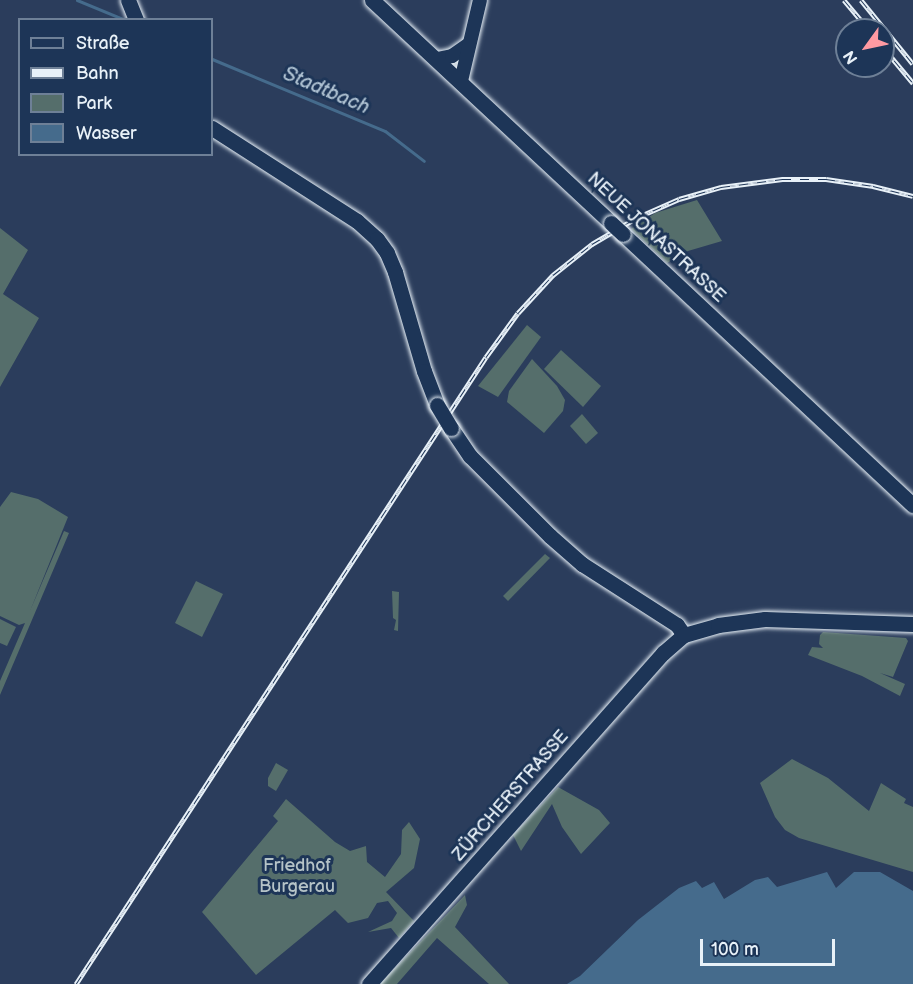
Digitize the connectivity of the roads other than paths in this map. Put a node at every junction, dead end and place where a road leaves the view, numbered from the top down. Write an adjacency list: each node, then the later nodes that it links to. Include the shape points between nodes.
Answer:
1 (128, 0): 4 (main road)
2 (372, 0): 6 (main road, NEUE JONASTRASSE)
3 (480, 0): 5 (street)
4 (135, 18)
5 (469, 44): 6 (street, via 452,56); 7 (street)
6 (437, 59): 7 (main road, NEUE JONASTRASSE)
7 (460, 81): 9 (main road, NEUE JONASTRASSE, bridge)
8 (213, 129): 11 (main road, bridge, via 350,216 378,239 394,272 437,405 470,456 582,564 677,625)
9 (913, 505)
10 (913, 624): 11 (main road, via 765,620 718,625)
11 (684, 634): 12 (main road, ZÜRCHERSTRASSE, via 660,656)
12 (369, 984)

